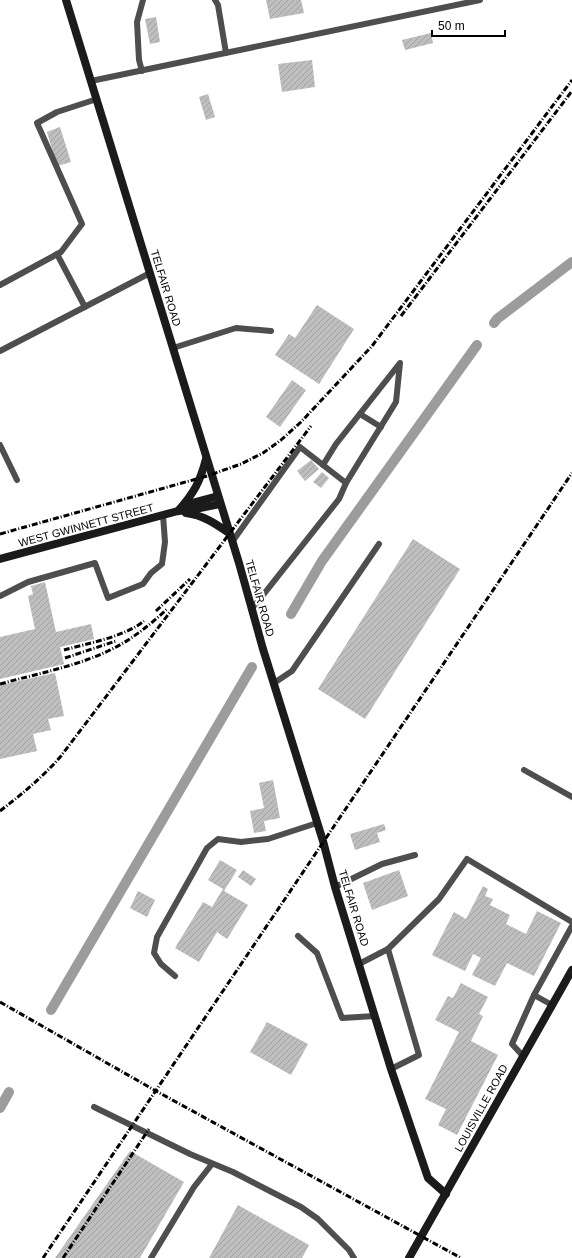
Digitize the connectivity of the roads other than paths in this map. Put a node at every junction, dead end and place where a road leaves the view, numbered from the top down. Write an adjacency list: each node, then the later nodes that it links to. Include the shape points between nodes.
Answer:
1 (66, 0): 7 (street, TELFAIR ROAD)
2 (143, 0): 6 (lane, via 136,22)
3 (215, 0): 5 (lane)
4 (480, 0): 5 (lane)
5 (226, 53): 6 (lane)
6 (142, 71): 7 (lane)
7 (91, 81): 8 (street, TELFAIR ROAD)
8 (97, 99): 9 (lane, via 57,112 37,123 82,224); 10 (street, TELFAIR ROAD)
9 (57, 254): 11 (lane); 12 (lane)
10 (150, 273): 12 (lane); 14 (street, TELFAIR ROAD)
11 (0, 285)
12 (85, 307): 15 (lane)
13 (271, 331): 14 (lane, via 236,328)
14 (173, 348): 19 (street, TELFAIR ROAD)
15 (0, 351)
16 (360, 414): 17 (lane); 17 (lane, via 400,363 396,402); 20 (lane)
17 (381, 427): 22 (lane)
18 (0, 445): 21 (lane)
19 (206, 458): 23 (street, TELFAIR ROAD); 24 (street, via 198,485)
20 (322, 465): 22 (lane); 26 (lane, via 300,447)
21 (17, 480)
22 (346, 483): 30 (lane, via 339,499)
23 (219, 500): 24 (street, WEST GWINNETT STREET, via 190,510); 26 (street, TELFAIR ROAD)
24 (178, 511): 25 (street, WEST GWINNETT STREET); 26 (street, via 206,518 217,524)
25 (163, 515): 28 (street, WEST GWINNETT STREET); 29 (lane, via 166,542 162,564 143,584 108,598 95,563 28,582)
26 (231, 538): 30 (street, TELFAIR ROAD)
27 (379, 544): 31 (lane, via 292,672)
28 (0, 559)
29 (0, 596)
30 (252, 610): 31 (street, TELFAIR ROAD)
31 (274, 683): 34 (street, TELFAIR ROAD)
32 (524, 770): 33 (lane)
33 (572, 797)
34 (317, 823): 36 (street, TELFAIR ROAD); 43 (lane, via 268,839 241,842 218,838 207,848 157,937 154,953 161,964)
35 (415, 855): 36 (lane, via 382,864)
36 (335, 887): 41 (street, TELFAIR ROAD)
37 (572, 922): 40 (lane, via 467,858 439,899)
38 (572, 926): 44 (lane)
39 (298, 936): 46 (lane, via 317,953 342,1018)
40 (388, 949): 41 (lane); 48 (lane, via 419,1055)
41 (359, 964): 46 (street, TELFAIR ROAD)
42 (572, 970): 45 (street, LOUISVILLE ROAD)
43 (175, 976)
44 (534, 995): 45 (lane); 47 (lane, via 512,1044)
45 (552, 1006): 47 (street, LOUISVILLE ROAD)
46 (375, 1016): 48 (street, TELFAIR ROAD)
47 (523, 1056): 51 (street, LOUISVILLE ROAD)
48 (391, 1070): 51 (street, TELFAIR ROAD, via 428,1178)
49 (94, 1107): 50 (lane)
50 (212, 1164): 52 (lane, via 194,1187); 53 (lane, via 301,1207 318,1219)
51 (446, 1194): 54 (street, LOUISVILLE ROAD)
52 (151, 1258)
53 (354, 1258)
54 (409, 1258)

